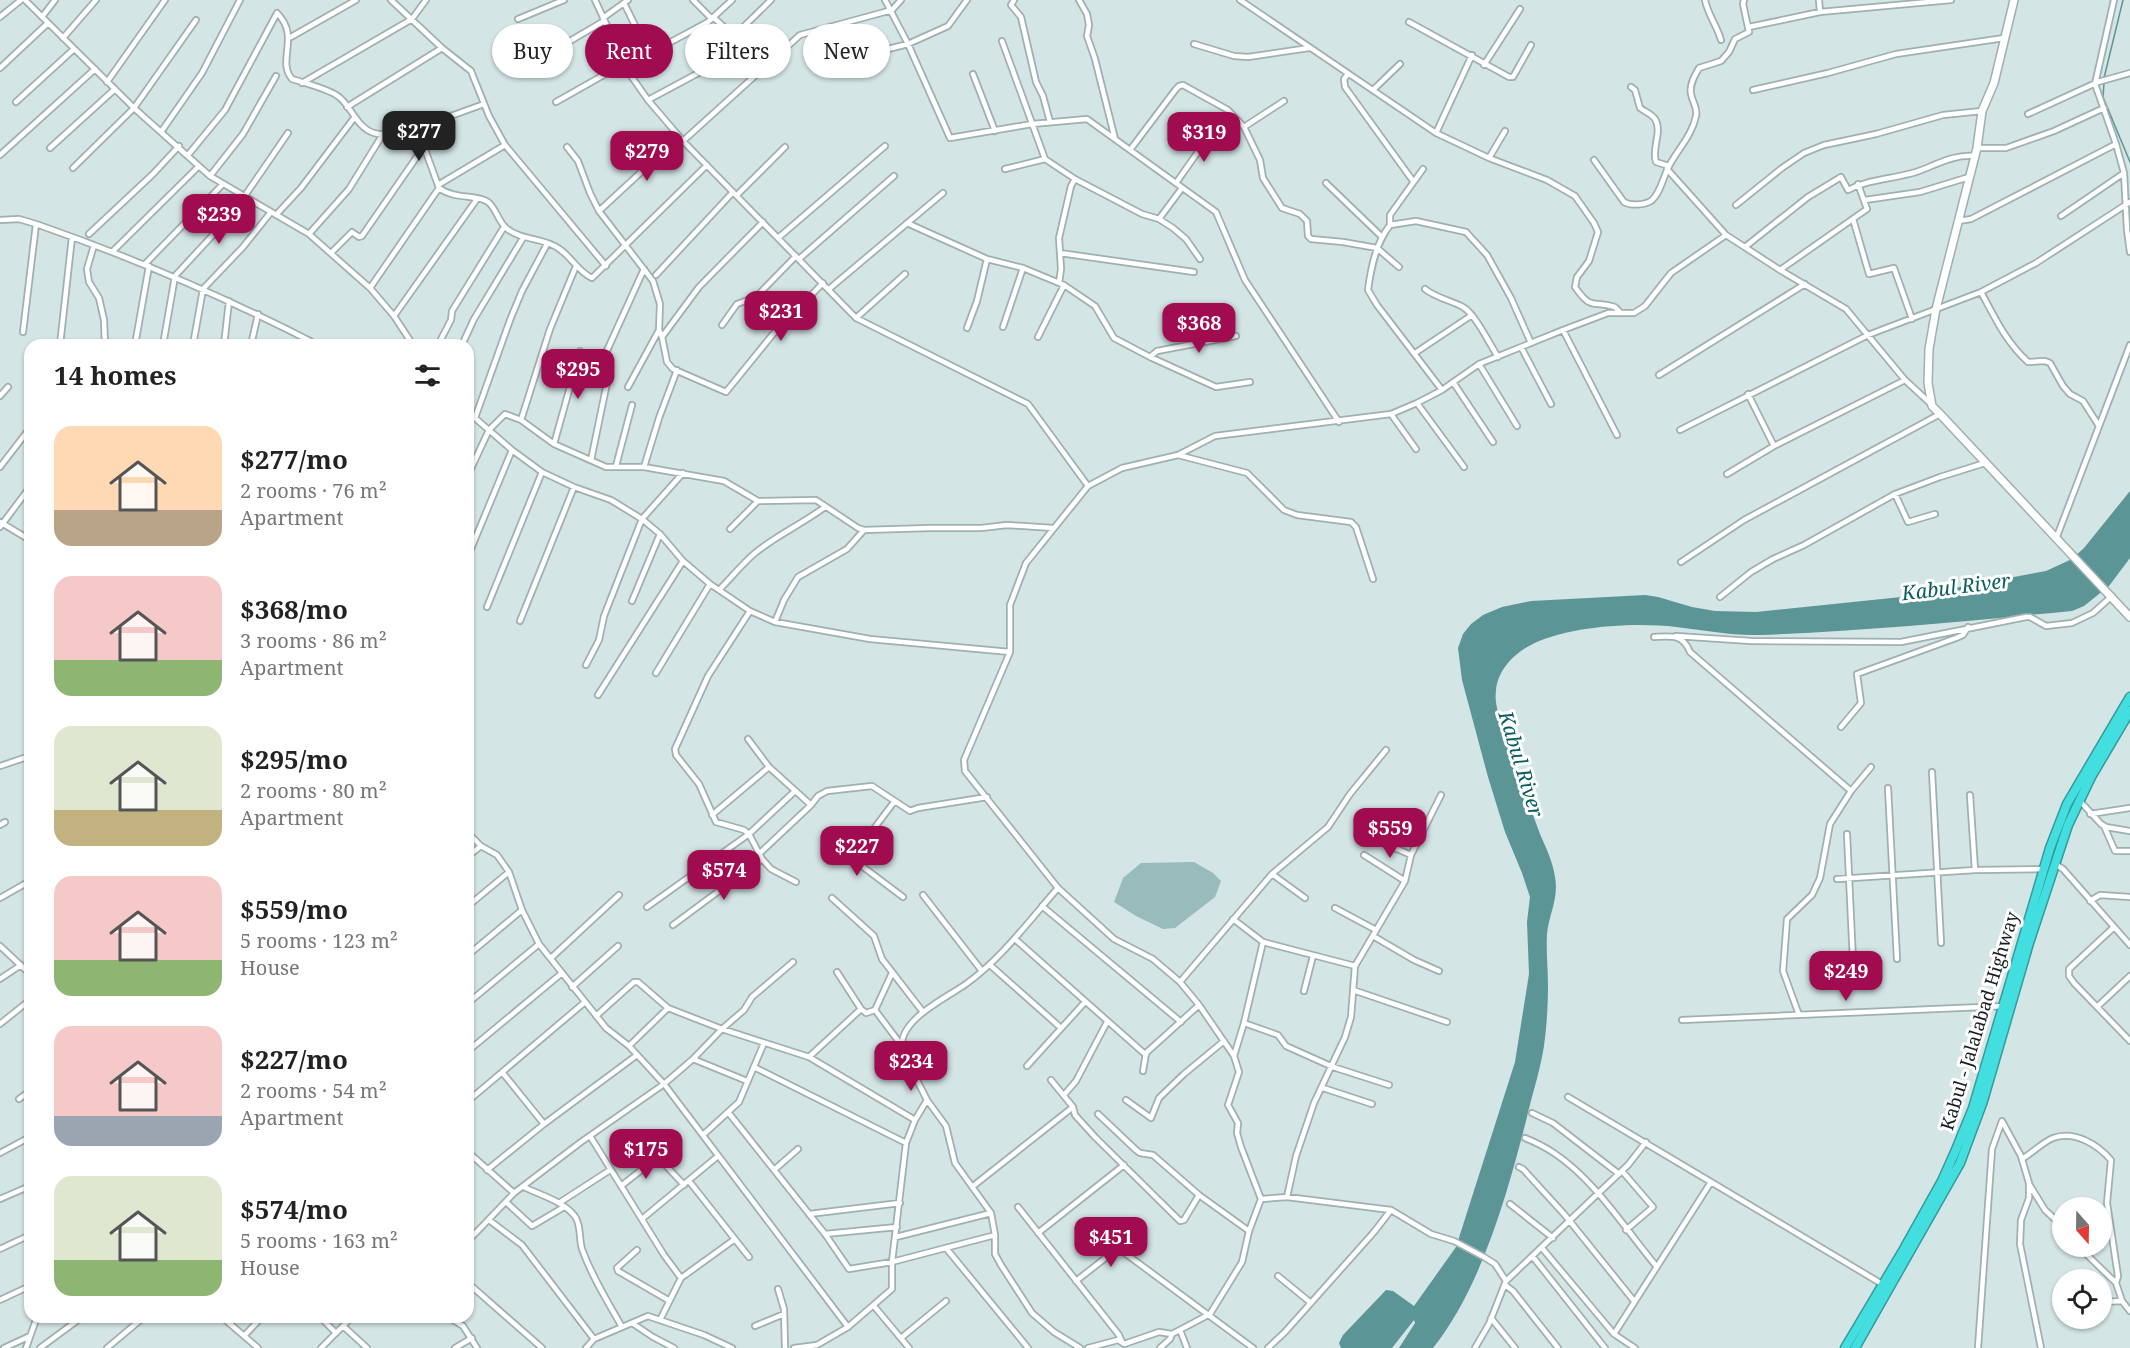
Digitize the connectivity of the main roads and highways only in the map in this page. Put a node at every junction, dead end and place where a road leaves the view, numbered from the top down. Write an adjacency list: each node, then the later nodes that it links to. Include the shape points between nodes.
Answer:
1 (2130, 697): 3 (highway, Kabul - Jalalabad Highway, via 2067,804 2043,868)
2 (2130, 711): 3 (highway, Kabul - Jalalabad Highway, via 2079,800 2054,862)
3 (2007, 1006): 4 (highway, Kabul - Jalalabad Highway, via 1973,1108 1942,1181); 5 (highway, Kabul - Jalalabad Highway, via 1983,1101 1960,1163)
4 (1845, 1348)
5 (1854, 1348)

